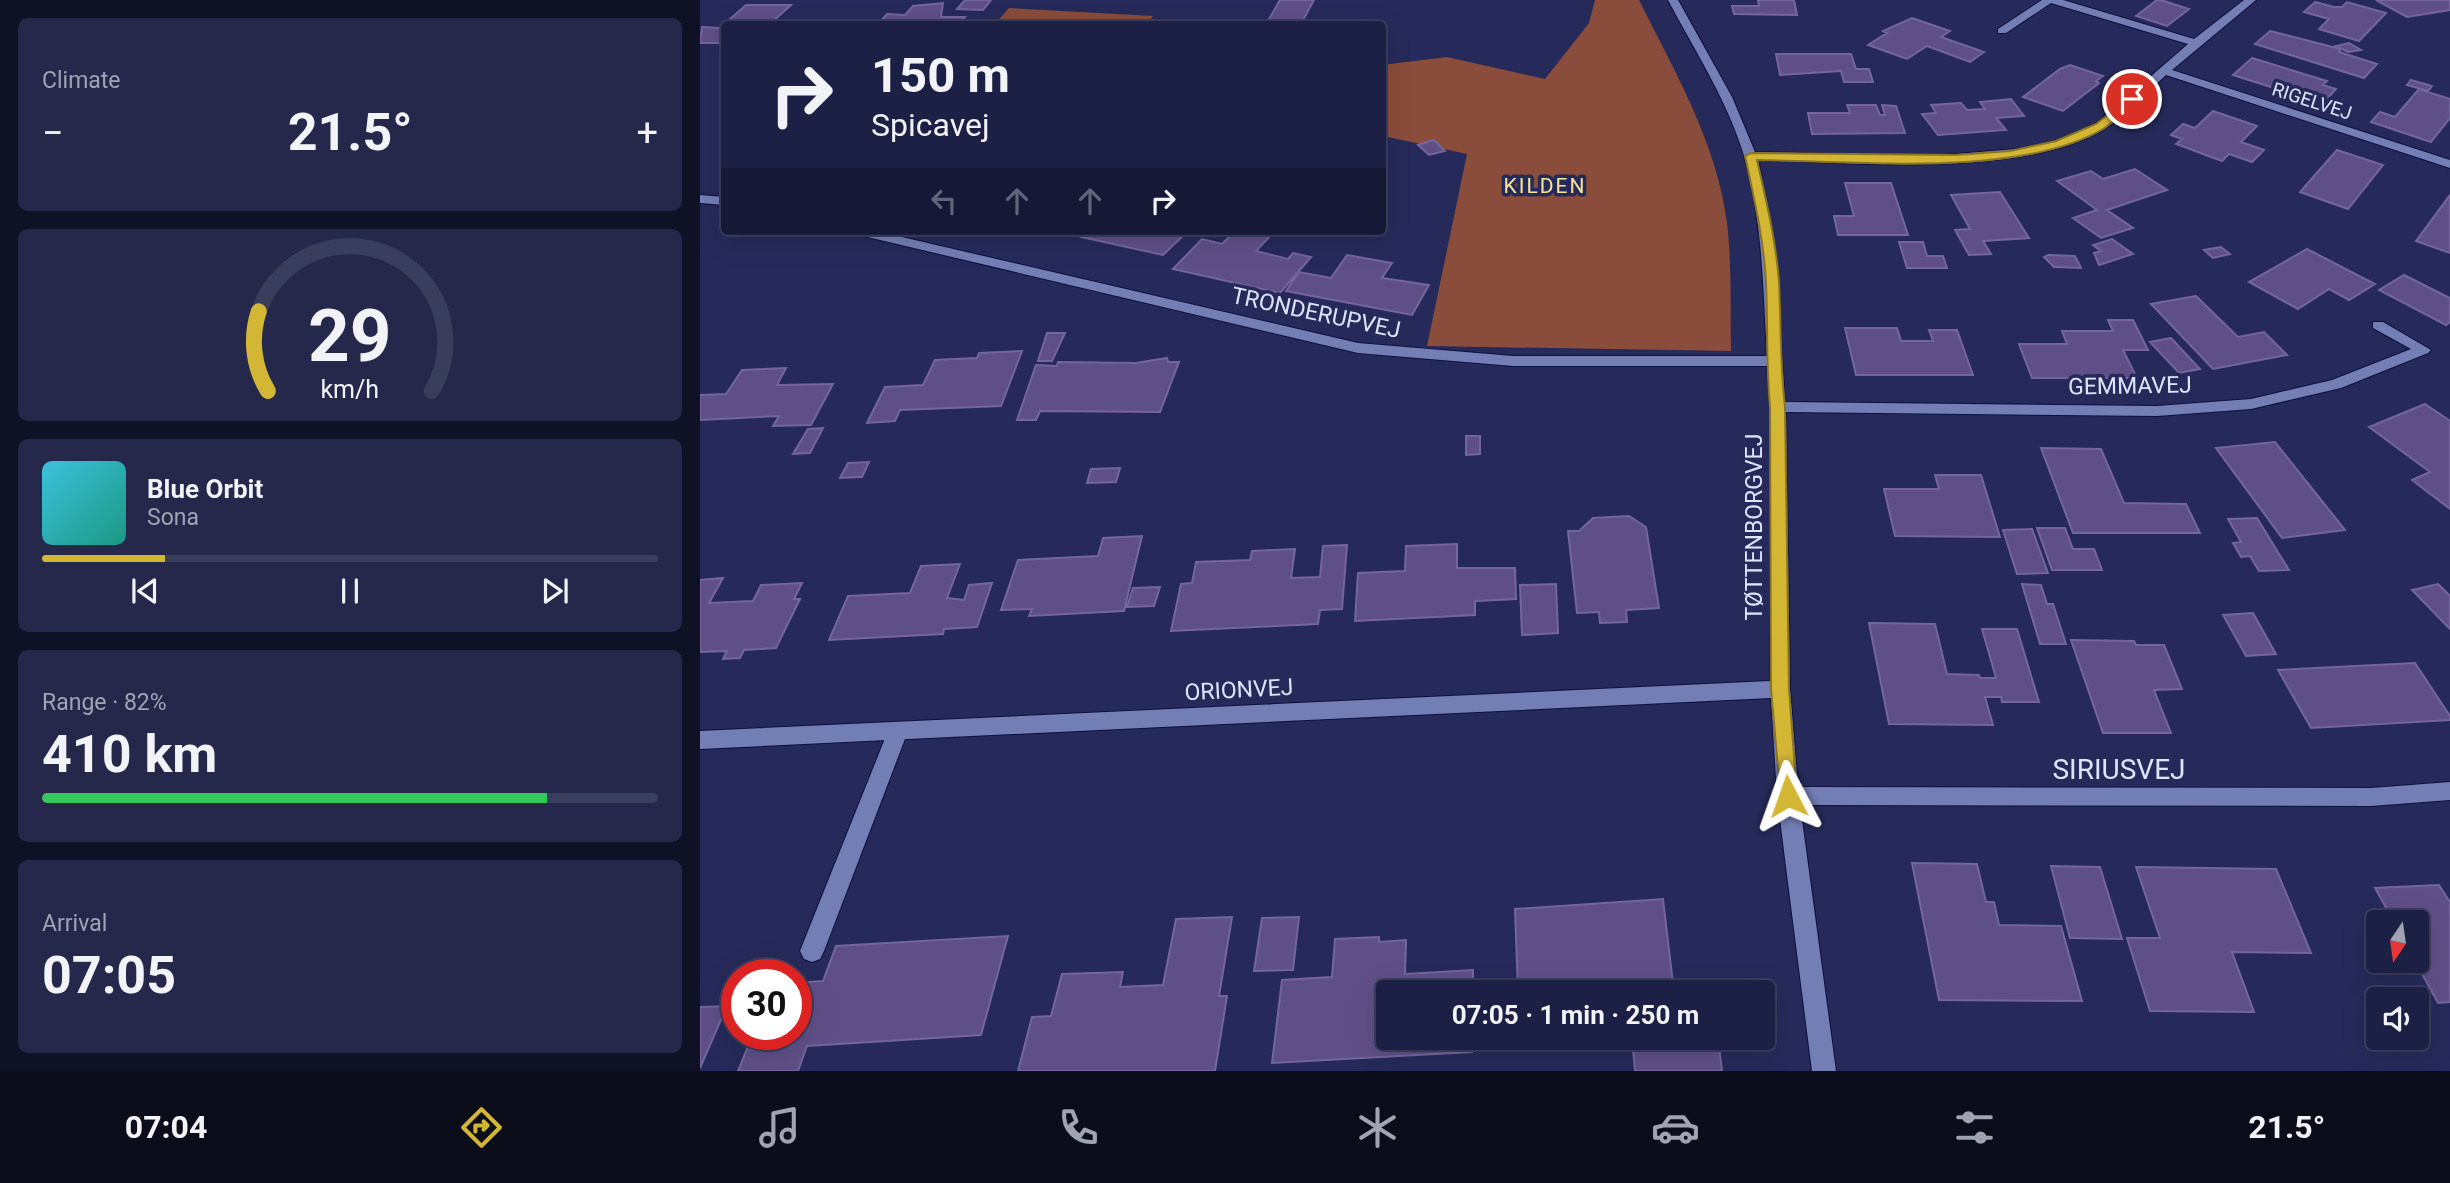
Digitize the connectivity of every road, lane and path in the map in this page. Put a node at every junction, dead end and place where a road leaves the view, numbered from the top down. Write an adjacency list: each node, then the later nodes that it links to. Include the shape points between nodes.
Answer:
1 (1673, 0): 7 (street, TØTTENBORGVEJ)
2 (2050, 0): 4 (street); 5 (street)
3 (2251, 0): 5 (street)
4 (2002, 31)
5 (2195, 43): 6 (street)
6 (2164, 71): 7 (street, via 2100,127 2010,155 1956,159); 8 (street, RIGELVEJ)
7 (1751, 156): 13 (street, TØTTENBORGVEJ, via 1766,223)
8 (2450, 164)
9 (700, 199): 10 (street)
10 (721, 201)
11 (876, 235): 13 (street, TRONDERUPVEJ, via 1358,348 1423,358)
12 (2378, 326): 14 (street, GEMMAVEJ, via 2423,349 2336,384 2251,404 2157,411)
13 (1773, 361): 14 (street, TØTTENBORGVEJ)
14 (1777, 407): 15 (street, TØTTENBORGVEJ)
15 (1780, 689): 16 (street, ORIONVEJ); 19 (street, TØTTENBORGVEJ)
16 (898, 731): 17 (street, ORIONVEJ); 20 (street)
17 (700, 740)
18 (2450, 791): 19 (street, SIRIUSVEJ, via 2371,797)
19 (1788, 796): 21 (street, TØTTENBORGVEJ)
20 (812, 951)
21 (1824, 1071)

